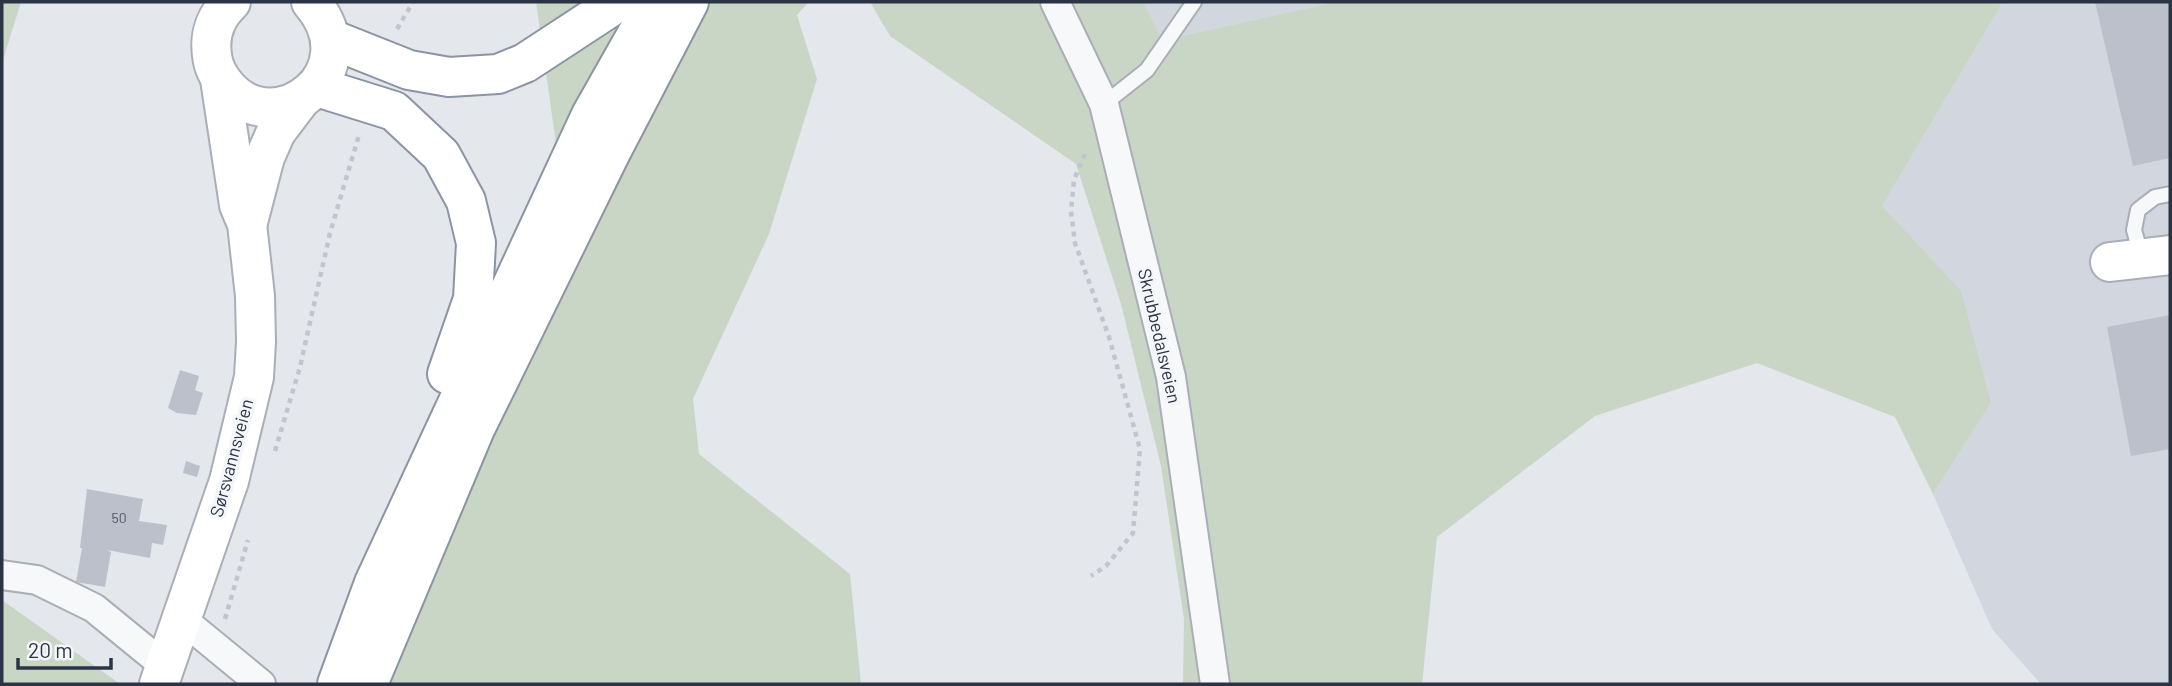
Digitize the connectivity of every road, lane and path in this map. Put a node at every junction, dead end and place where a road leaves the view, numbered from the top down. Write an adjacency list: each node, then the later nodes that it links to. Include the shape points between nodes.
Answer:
1 (231, 2): 10 (main road, Sørsvannsveien, via 214,27 211,45)
2 (413, 2): 9 (path)
3 (614, 2): 8 (main road, via 560,43 498,74 449,76 409,70)
4 (655, 2): 18 (main road, via 592,116)
5 (689, 2): 23 (main road, via 475,429)
6 (1055, 2): 12 (street, Skrubbedalsveien)
7 (1194, 2): 12 (lane, via 1147,70)
8 (322, 15): 11 (main road, Sørsvannsveien, via 331,56 326,72)
9 (396, 32)
10 (220, 79): 11 (main road, via 248,103 266,107 284,106); 14 (main road, Sørsvannsveien, via 239,205)
11 (309, 93): 14 (main road, Sørsvannsveien, via 276,132); 18 (main road, via 394,111 441,155 466,201 476,243 473,299)
12 (1104, 104): 17 (path, via 1074,180 1071,211 1075,243 1109,337 1140,461 1133,533 1106,566); 24 (street, Skrubbedalsveien, via 1171,377)
13 (2170, 194): 15 (lane, via 2155,197 2138,210 2134,230)
14 (247, 224): 19 (main road, Sørsvannsveien, via 255,296 254,377 229,481)
15 (2141, 258)
16 (2, 575): 20 (street, via 37,580 94,608)
17 (1091, 576)
18 (374, 583): 22 (main road)
19 (183, 620): 20 (main road, Sørsvannsveien); 21 (street)
20 (162, 675)
21 (261, 684)
22 (337, 684)
23 (368, 684)
24 (1214, 684)

